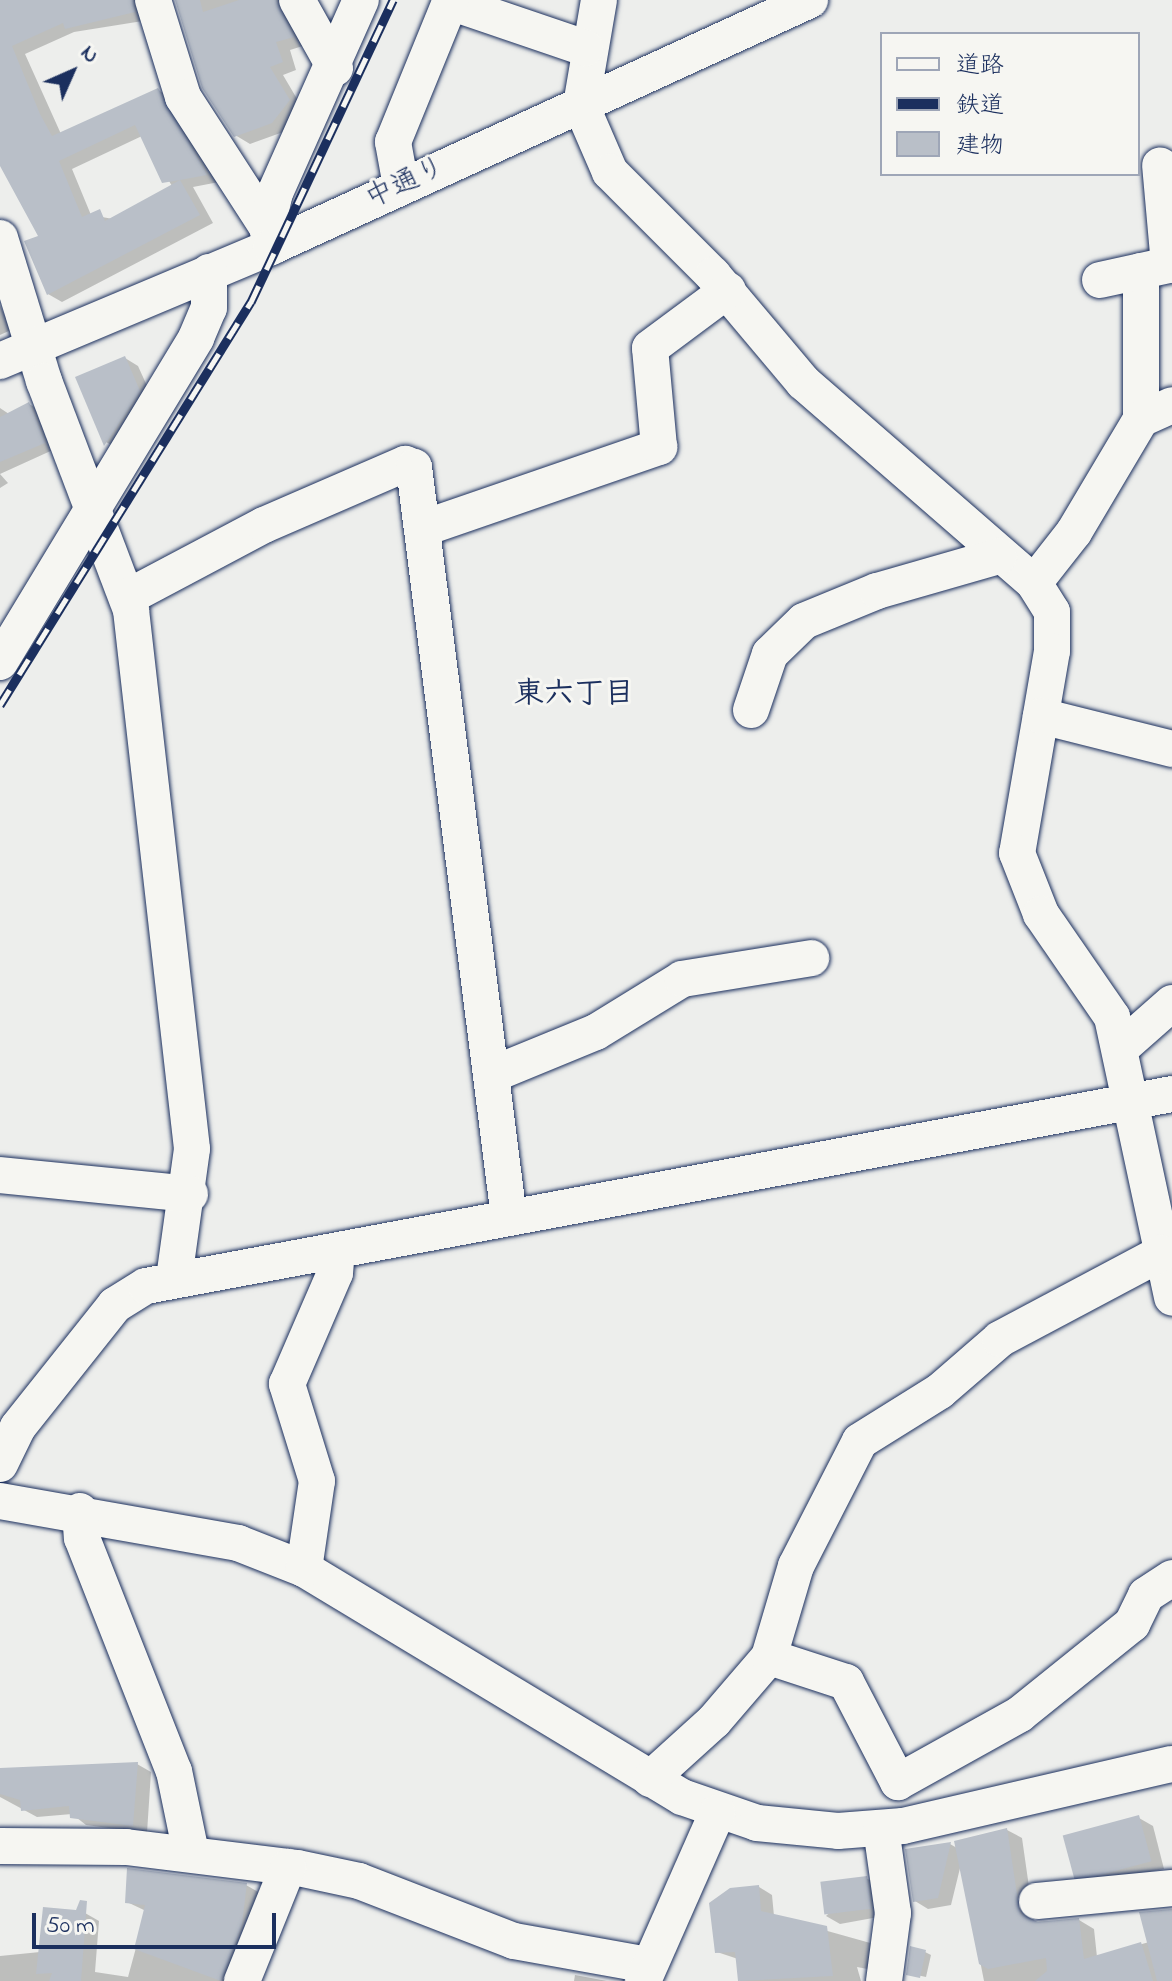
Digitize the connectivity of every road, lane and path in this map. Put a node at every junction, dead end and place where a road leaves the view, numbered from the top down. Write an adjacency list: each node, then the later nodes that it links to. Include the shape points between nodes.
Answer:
1 (153, 0): 12 (street, via 183,97)
2 (297, 0): 8 (street)
3 (361, 0): 8 (street)
4 (599, 0): 7 (street)
5 (810, 0): 9 (street, 中通り)
6 (450, 1): 7 (street); 11 (street, via 393,142)
7 (585, 48): 9 (street)
8 (335, 68): 12 (street)
9 (581, 105): 11 (street, 中通り); 17 (street, via 610,172)
10 (1160, 165): 14 (street, via 1169,265)
11 (401, 186): 12 (street, 中通り)
12 (269, 237): 15 (street, 中通り)
13 (0, 238): 18 (street)
14 (1141, 271): 16 (street); 20 (street)
15 (209, 272): 18 (street, 中通り); 21 (street, via 209,308 196,338)
16 (1100, 280)
17 (728, 290): 22 (street, via 650,348 659,447); 23 (street, via 803,382)
18 (38, 348): 19 (street, 中通り); 21 (street, via 44,381)
19 (0, 361)
20 (1156, 412): 24 (street)
21 (96, 510): 25 (street); 26 (street)
22 (424, 528): 25 (street, via 414,467 405,464 264,525); 33 (street)
23 (999, 556): 24 (street); 27 (street, via 877,591 804,621 770,654)
24 (1034, 583): 28 (street, via 1055,632)
25 (128, 597): 37 (street, via 192,1149)
26 (0, 662)
27 (751, 710)
28 (1041, 716): 29 (street); 32 (street, via 1021,821 1022,874 1041,914 1102,996)
29 (1172, 749)
30 (811, 958): 33 (street, via 682,979 596,1032)
31 (1172, 1003): 32 (street)
32 (1121, 1048): 35 (street)
33 (491, 1075): 38 (street)
34 (1172, 1094): 35 (street)
35 (1133, 1102): 38 (street); 40 (street)
36 (0, 1175): 37 (street)
37 (190, 1194): 41 (street)
38 (509, 1218): 39 (street)
39 (337, 1252): 41 (street); 46 (street, via 335,1273 287,1384 317,1481)
40 (1162, 1253): 42 (street); 48 (street, via 1000,1339 940,1391 860,1441 796,1566)
41 (174, 1279): 43 (street, via 115,1305 18,1427)
42 (1172, 1298)
43 (0, 1464)
44 (0, 1501): 45 (street)
45 (80, 1511): 46 (street, via 238,1543); 55 (street, via 82,1538 174,1771)
46 (304, 1569): 50 (street)
47 (1172, 1578): 51 (street, via 1146,1595 1132,1624 1020,1714)
48 (769, 1657): 50 (street, via 714,1721); 51 (street, via 846,1682)
49 (1169, 1774): 53 (street)
50 (650, 1779): 52 (street)
51 (898, 1782): 53 (street)
52 (717, 1813): 53 (street, via 797,1829); 59 (street)
53 (892, 1827): 61 (street, via 893,1913)
54 (0, 1846): 55 (street)
55 (191, 1853): 56 (street)
56 (288, 1867): 59 (street, via 359,1881 514,1941); 60 (street)
57 (1172, 1888): 58 (street)
58 (1037, 1901)
59 (646, 1973)
60 (242, 1981)
61 (884, 1981)

